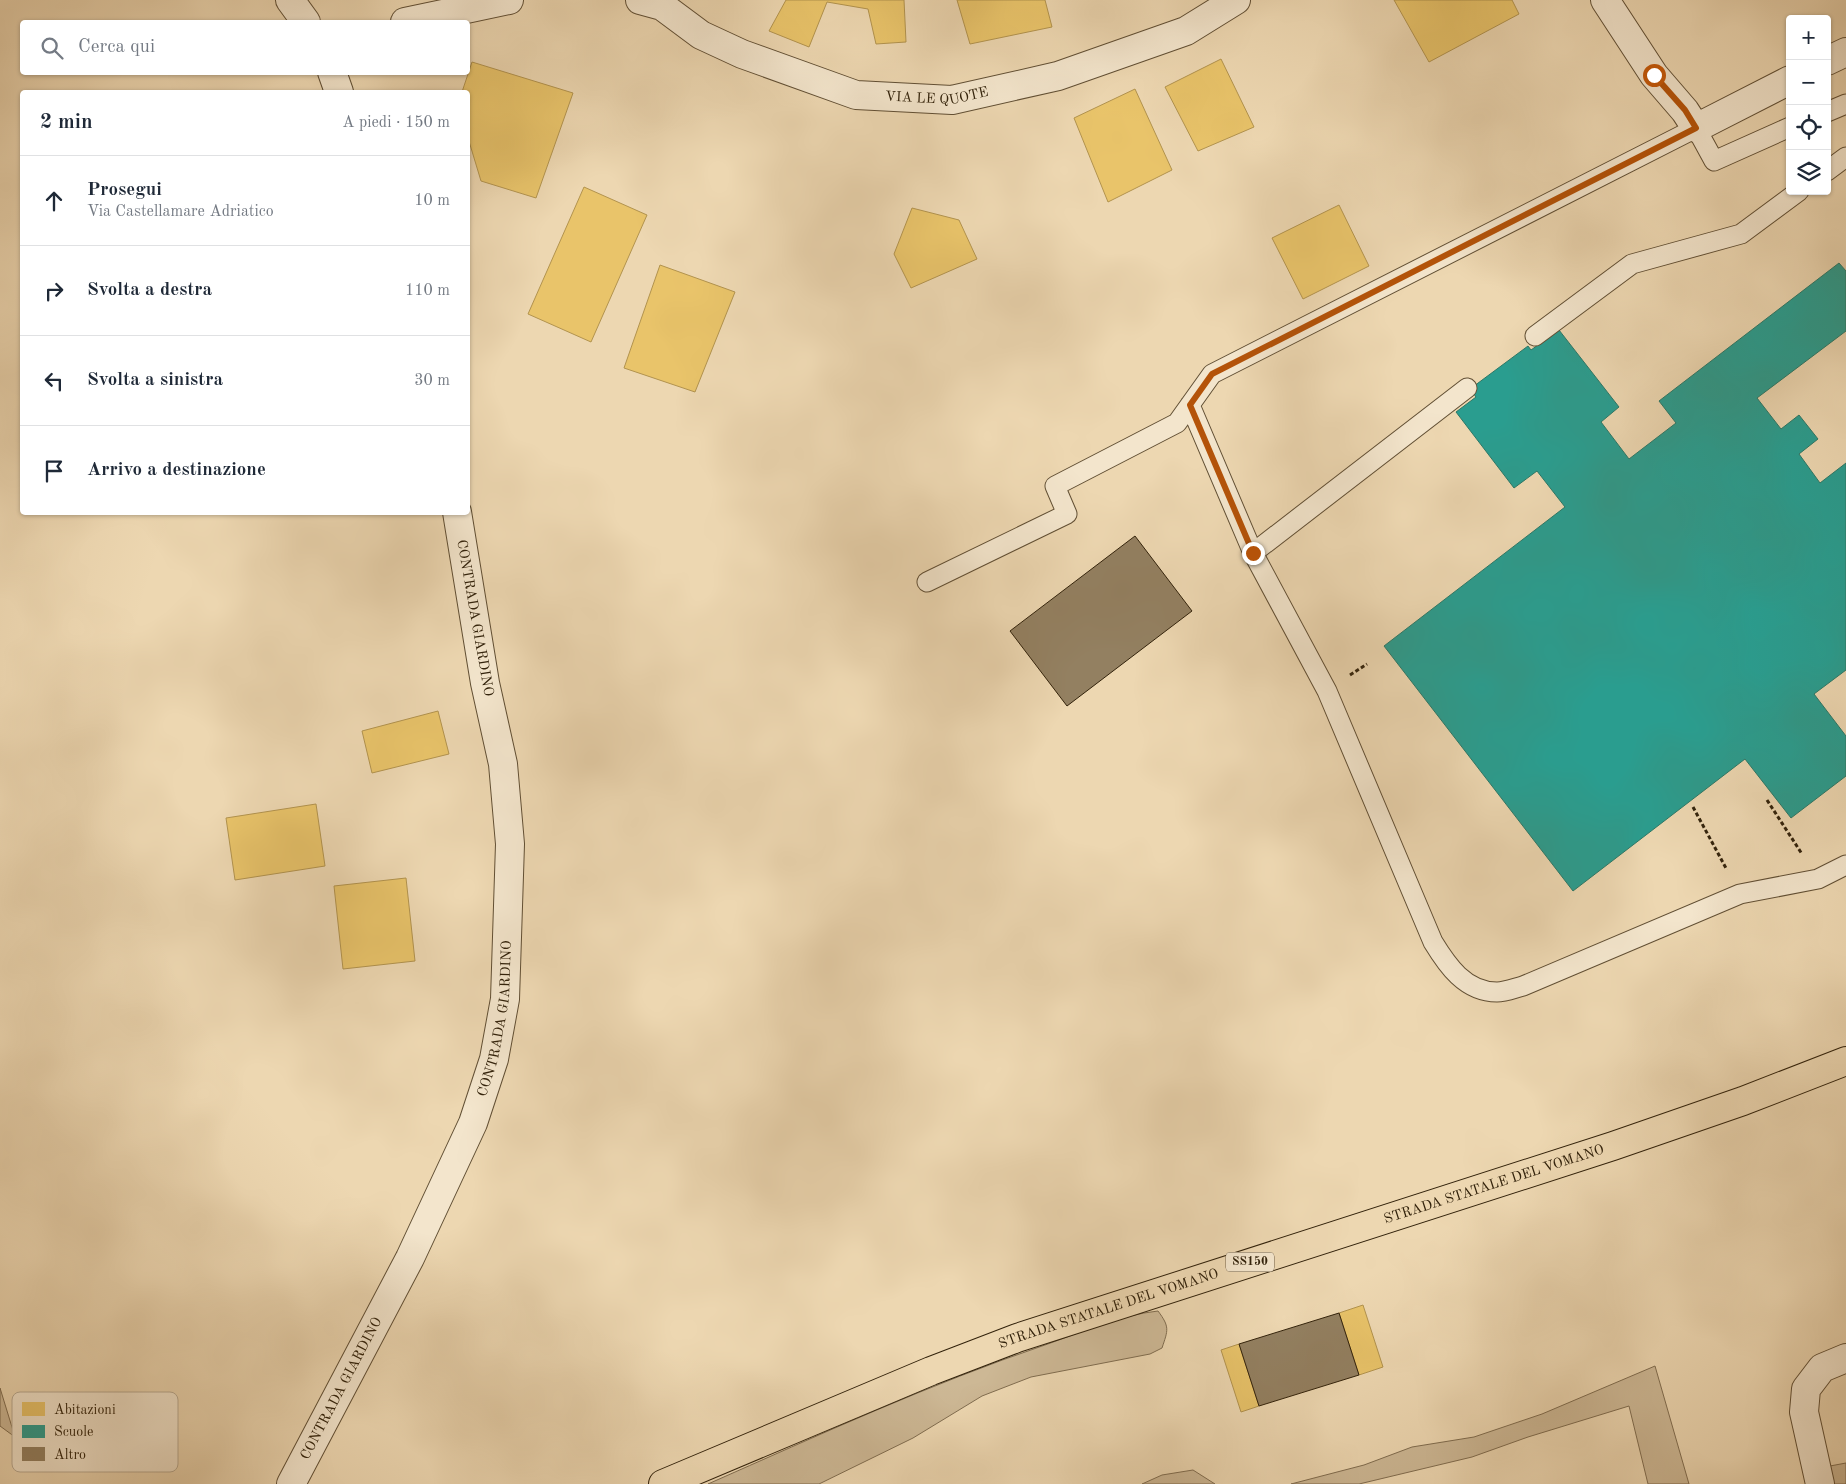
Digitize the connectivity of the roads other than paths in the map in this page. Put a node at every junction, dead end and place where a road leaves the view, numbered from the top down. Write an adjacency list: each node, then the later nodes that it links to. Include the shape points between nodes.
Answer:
1 (290, 0): 6 (street)
2 (509, 0): 7 (street)
3 (640, 0): 4 (street, VIA LE QUOTE, via 662,6 702,35 742,54 856,95 952,100 1058,76 1186,31)
4 (1236, 0)
5 (1604, 0): 15 (street, via 1654,75 1685,110)
6 (305, 20)
7 (414, 20)
8 (1846, 52): 9 (street)
9 (1829, 60)
10 (333, 75): 12 (street)
11 (1786, 82): 15 (street)
12 (338, 90)
13 (1846, 104): 14 (lane)
14 (1831, 110)
15 (1696, 128): 16 (lane, via 1714,161); 22 (lane, via 1212,374)
16 (1786, 129)
17 (1846, 157): 18 (lane)
18 (1831, 167)
19 (1794, 195): 20 (lane, via 1741,234 1632,264)
20 (1535, 336)
21 (1468, 388): 24 (lane)
22 (1190, 405): 24 (lane); 25 (lane, via 1177,424 1055,486 1067,514)
23 (457, 515): 29 (street, CONTRADA GIARDINO, via 505,782 510,844 505,999 494,1060 473,1123 410,1258)
24 (1253, 553): 26 (lane, via 1327,691 1432,942 1460,979 1480,989 1497,992 1523,986 1740,894 1818,879)
25 (927, 582)
26 (1846, 865)
27 (1846, 1061): 30 (main road, STRADA STATALE DEL VOMANO / SS150, via 1613,1146 1017,1338)
28 (1846, 1358): 31 (street, via 1822,1368 1806,1389 1804,1412)
29 (291, 1484)
30 (663, 1484)
31 (1820, 1484)

